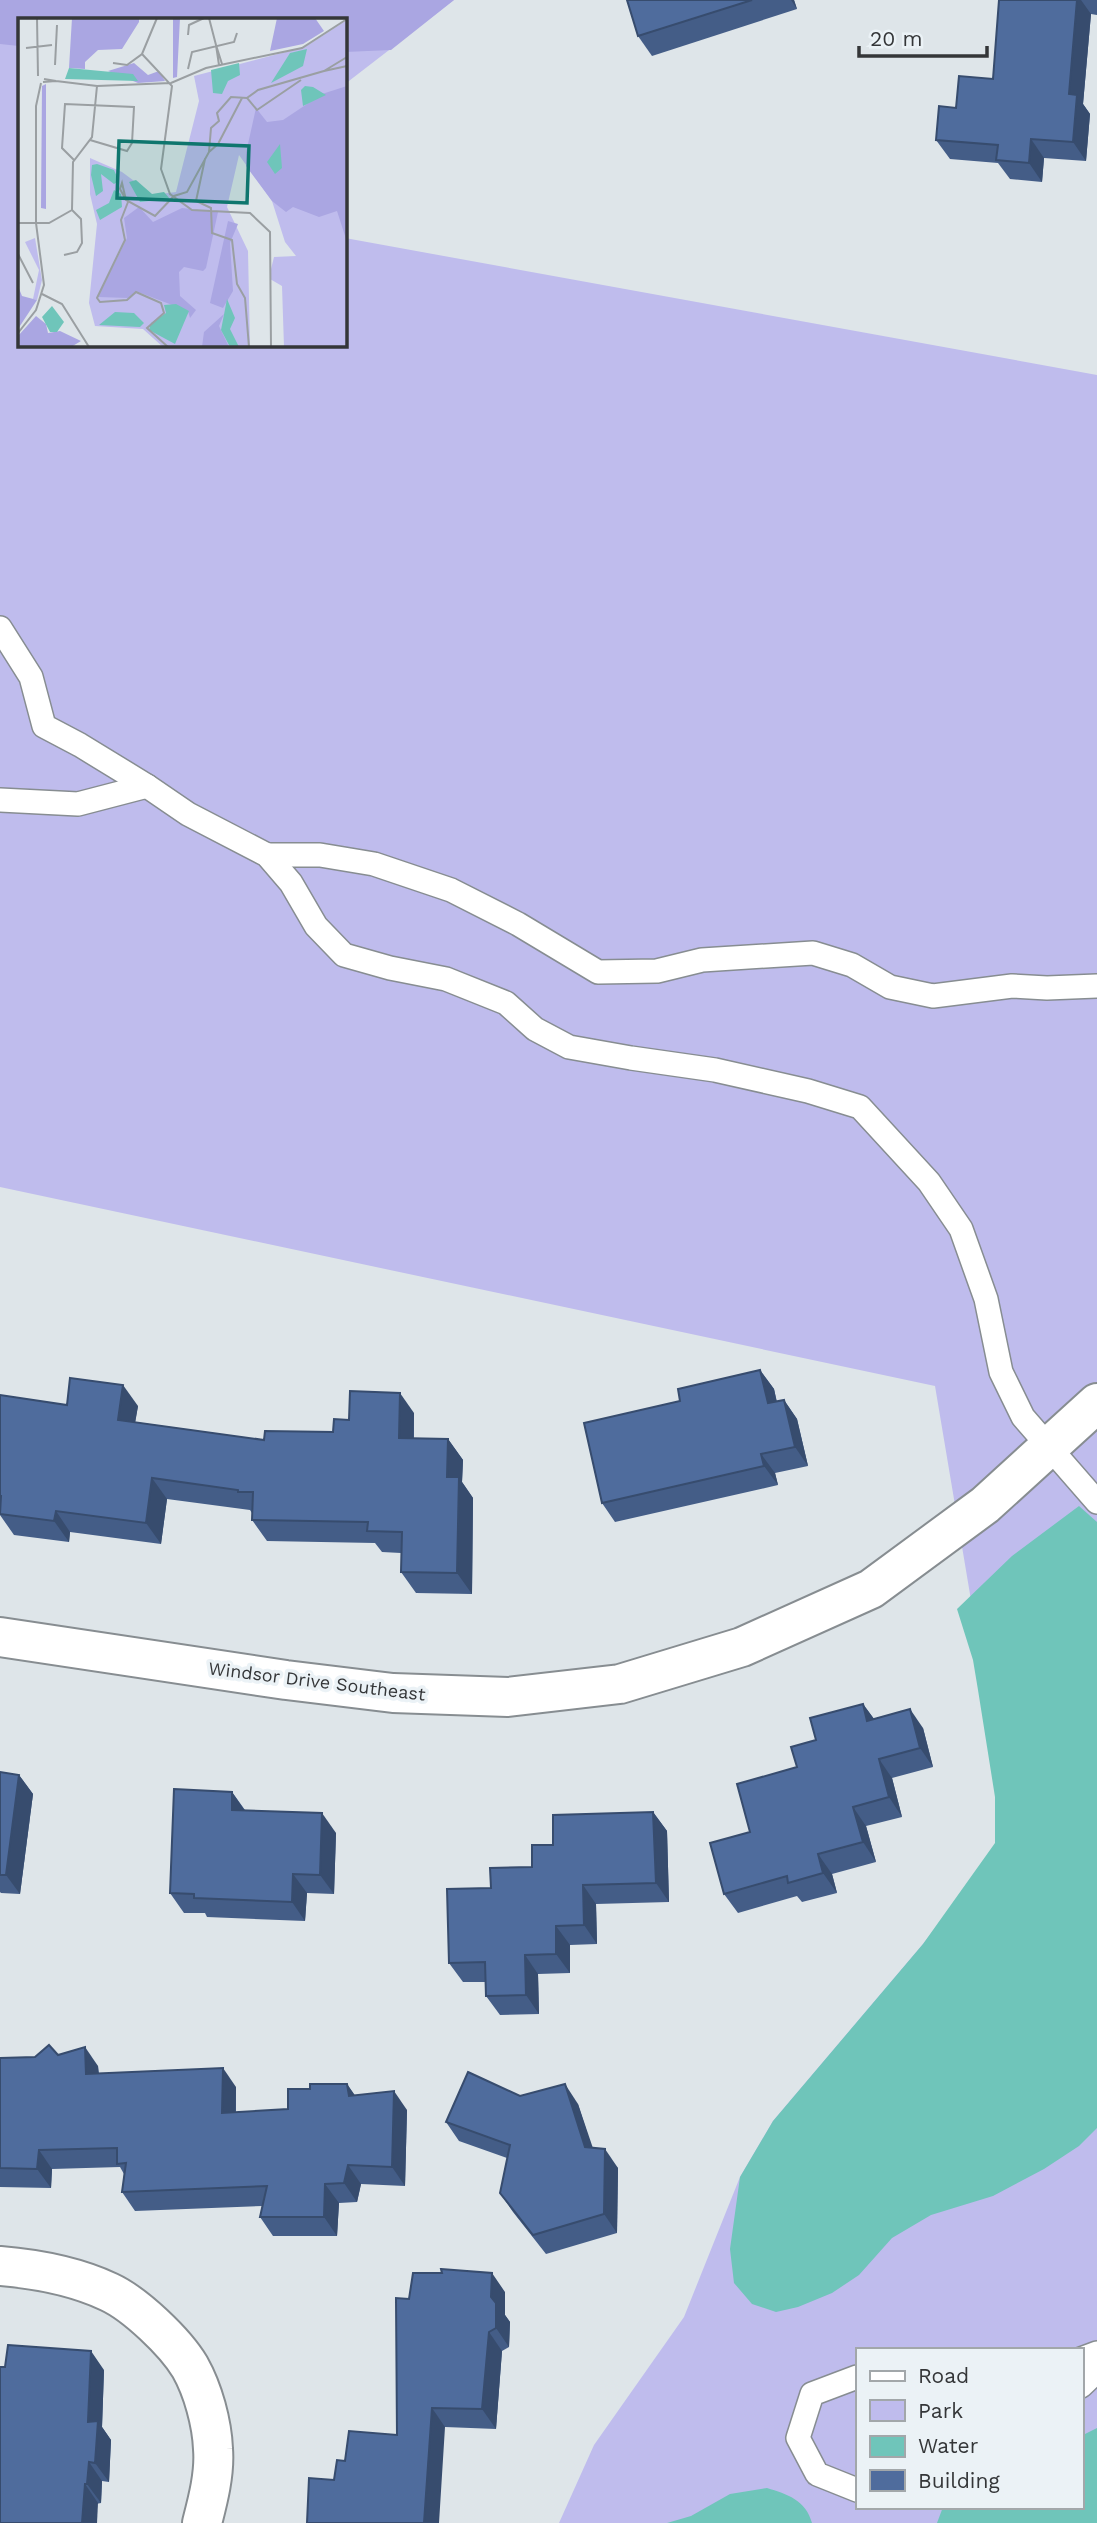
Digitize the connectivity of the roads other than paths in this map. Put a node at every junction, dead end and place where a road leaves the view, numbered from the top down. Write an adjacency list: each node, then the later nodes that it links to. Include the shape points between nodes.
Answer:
1 (0, 628): 2 (lane, via 31,677 44,726)
2 (147, 786): 3 (lane, via 78,804); 4 (lane, via 188,814)
3 (0, 800)
4 (267, 855): 5 (lane, via 320,855 374,864 451,891 598,972 657,971 702,960 813,953 852,965 890,987 933,996 1012,986); 7 (lane, via 291,883 316,926 344,955 446,979 506,1003 535,1029 569,1047 715,1070 860,1107 929,1182 961,1229 986,1299 1001,1372 1023,1417)
5 (1097, 986)
6 (1097, 1403): 7 (street, Windsor Drive Southeast)
7 (1050, 1447): 8 (lane); 9 (street, Windsor Drive Southeast, via 985,1505 871,1589 743,1647 620,1684 508,1697 393,1693)
8 (1097, 1502)
9 (0, 1637)
10 (0, 2266): 15 (street, via 66,2277 110,2292 149,2318 190,2367 205,2404 214,2450)
11 (1097, 2371): 13 (lane)
12 (856, 2377): 14 (lane, via 812,2394 798,2438 817,2474)
13 (1083, 2384)
14 (856, 2490)
15 (202, 2523)

